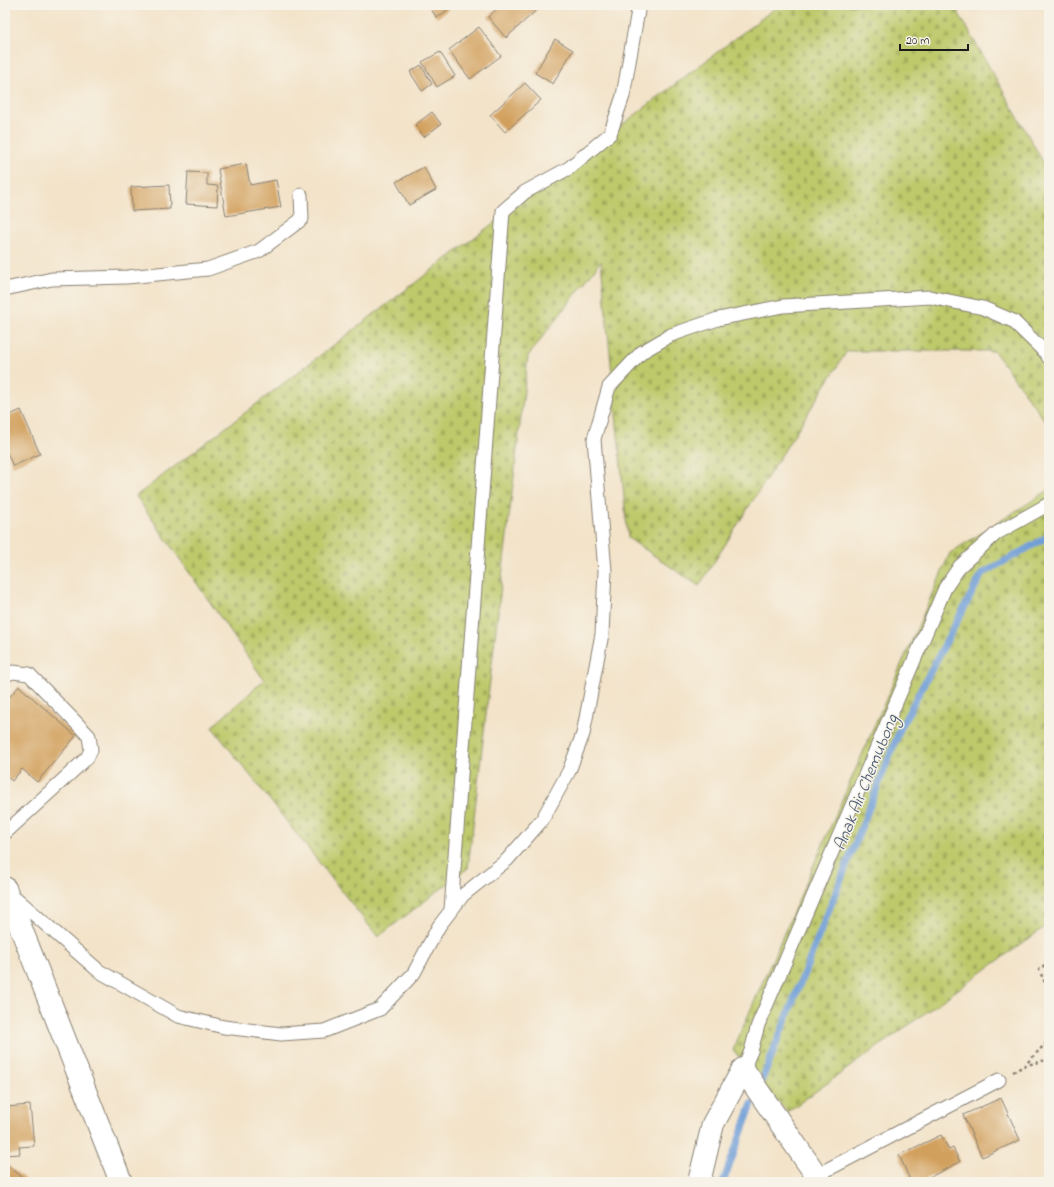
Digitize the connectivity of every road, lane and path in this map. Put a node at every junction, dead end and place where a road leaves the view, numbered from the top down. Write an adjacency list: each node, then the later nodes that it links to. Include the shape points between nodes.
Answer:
1 (639, 5): 9 (lane, via 623,96 610,134 569,168 525,192 503,211)
2 (301, 195): 3 (lane, via 302,219 259,250 208,269 127,277 52,279)
3 (5, 289)
4 (1049, 358): 9 (lane, via 1013,321 983,308 930,297 783,306 718,319 671,335 642,352 609,387 594,439 605,571 602,634 583,734 569,771 542,820 507,860 463,895)
5 (1049, 504): 15 (lane, via 997,533 960,566 945,588 758,1025 752,1052)
6 (5, 675): 7 (lane, via 13,672 29,674 89,736 91,750 87,758)
7 (5, 833)
8 (5, 889): 9 (lane, via 99,972 178,1016 224,1027 281,1034 324,1031 380,1009 414,973 439,926); 18 (street)
9 (451, 910)
10 (1049, 961): 11 (path, via 1039,970)
11 (1049, 991)
12 (1049, 1040): 14 (path)
13 (1049, 1059): 14 (path)
14 (1024, 1066): 16 (path)
15 (743, 1069): 17 (street); 19 (street, via 713,1124)
16 (998, 1080): 17 (lane)
17 (819, 1179)
18 (121, 1182)
19 (699, 1182)

